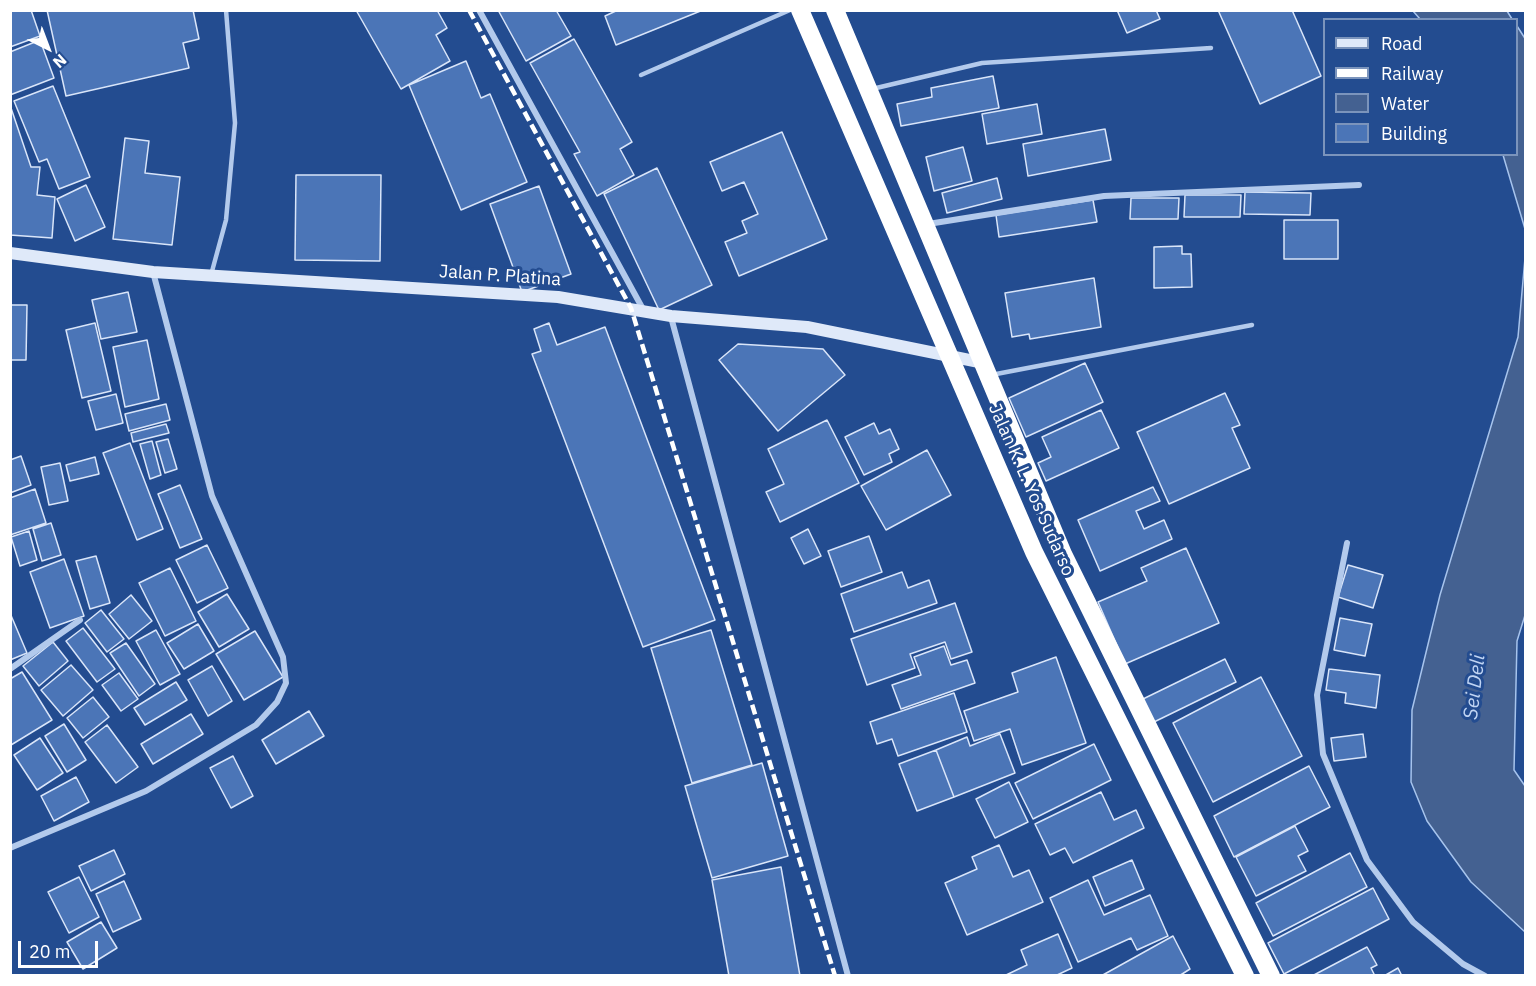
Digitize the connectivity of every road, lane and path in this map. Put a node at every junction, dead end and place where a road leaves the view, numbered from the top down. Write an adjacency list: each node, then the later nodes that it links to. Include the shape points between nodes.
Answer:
1 (226, 10): 13 (lane, via 235,123 226,220)
2 (479, 10): 14 (street)
3 (790, 10): 7 (lane)
4 (800, 10): 17 (highway, Jalan K. L. Yos Sudarso)
5 (835, 10): 8 (highway, Jalan K. L. Yos Sudarso)
6 (1211, 48): 8 (lane, via 982,63)
7 (641, 75)
8 (869, 90): 10 (highway, Jalan K. L. Yos Sudarso)
9 (1359, 185): 10 (street, via 1104,196)
10 (925, 225): 18 (highway, Jalan K. L. Yos Sudarso)
11 (10, 253): 12 (street, Jalan P. Platina)
12 (153, 272): 13 (street, Jalan P. Platina); 22 (street, via 212,496 283,657 286,684 277,702 256,725 146,791)
13 (210, 276): 14 (street, Jalan P. Platina, via 558,297)
14 (645, 311): 15 (street, Jalan P. Platina)
15 (671, 316): 17 (street, Jalan P. Platina, via 807,327); 23 (street)
16 (1252, 325): 18 (lane)
17 (949, 357): 18 (street, Jalan P. Platina); 24 (highway, Jalan K. L. Yos Sudarso, via 1034,552)
18 (986, 369): 25 (highway, Jalan K. L. Yos Sudarso, via 1063,554)
19 (1347, 543): 26 (street, via 1317,695 1323,754 1367,861 1413,922 1463,964)
20 (80, 620): 21 (street)
21 (10, 669)
22 (10, 848)
23 (848, 975)
24 (1245, 975)
25 (1271, 975)
26 (1485, 975)

